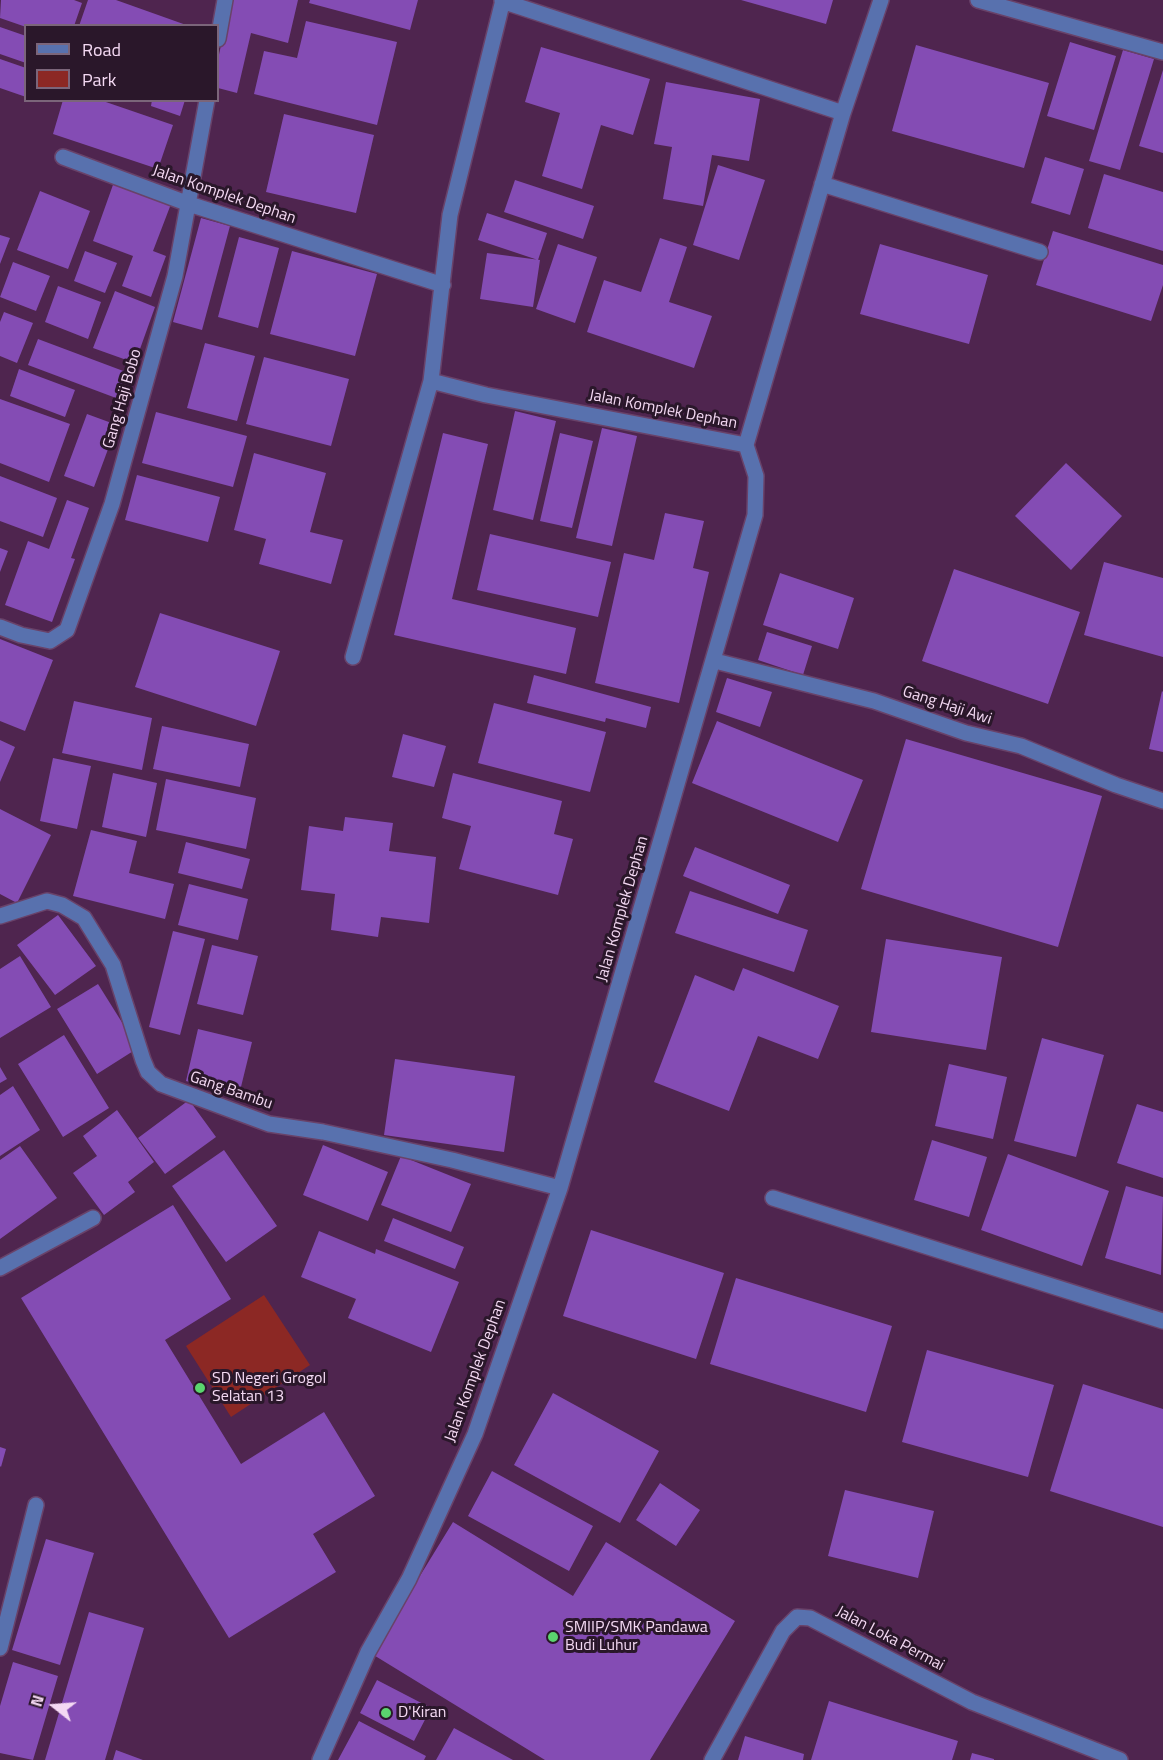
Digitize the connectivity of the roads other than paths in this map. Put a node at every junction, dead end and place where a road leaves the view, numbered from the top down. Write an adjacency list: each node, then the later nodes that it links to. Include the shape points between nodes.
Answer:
1 (225, 0): 5 (street)
2 (881, 0): 8 (street)
3 (978, 0): 6 (street)
4 (503, 1): 8 (street); 13 (street, via 450,214)
5 (219, 33)
6 (1163, 52)
7 (207, 102): 11 (street, Gang Haji Bobo)
8 (843, 112): 10 (street)
9 (63, 157): 11 (street, Jalan Komplek Dephan)
10 (822, 184): 12 (street); 15 (street)
11 (189, 204): 13 (street, Jalan Komplek Dephan); 16 (street, Gang Haji Bobo, via 175,276 112,504 67,630 50,640)
12 (1040, 252)
13 (443, 285): 14 (street)
14 (431, 381): 15 (street, Jalan Komplek Dephan); 17 (street)
15 (746, 445): 18 (street, Jalan Komplek Dephan, via 756,476 755,515)
16 (0, 627)
17 (352, 657)
18 (715, 661): 19 (street, Gang Haji Awi, via 874,701 966,733 1021,746); 21 (street, Jalan Komplek Dephan)
19 (1163, 801)
20 (0, 916): 21 (street, Gang Bambu, via 47,901 84,918 113,965 148,1072 161,1084 269,1124 452,1160)
21 (560, 1188): 28 (street, Jalan Komplek Dephan, via 475,1434 409,1579 368,1652)
22 (773, 1198): 25 (street)
23 (93, 1218): 24 (street)
24 (0, 1269)
25 (1163, 1322)
26 (36, 1504): 27 (street)
27 (0, 1648)
28 (321, 1759)
29 (712, 1760): 30 (street, Jalan Loka Permai, via 783,1631 797,1617 810,1618 972,1702)
30 (1120, 1760)

